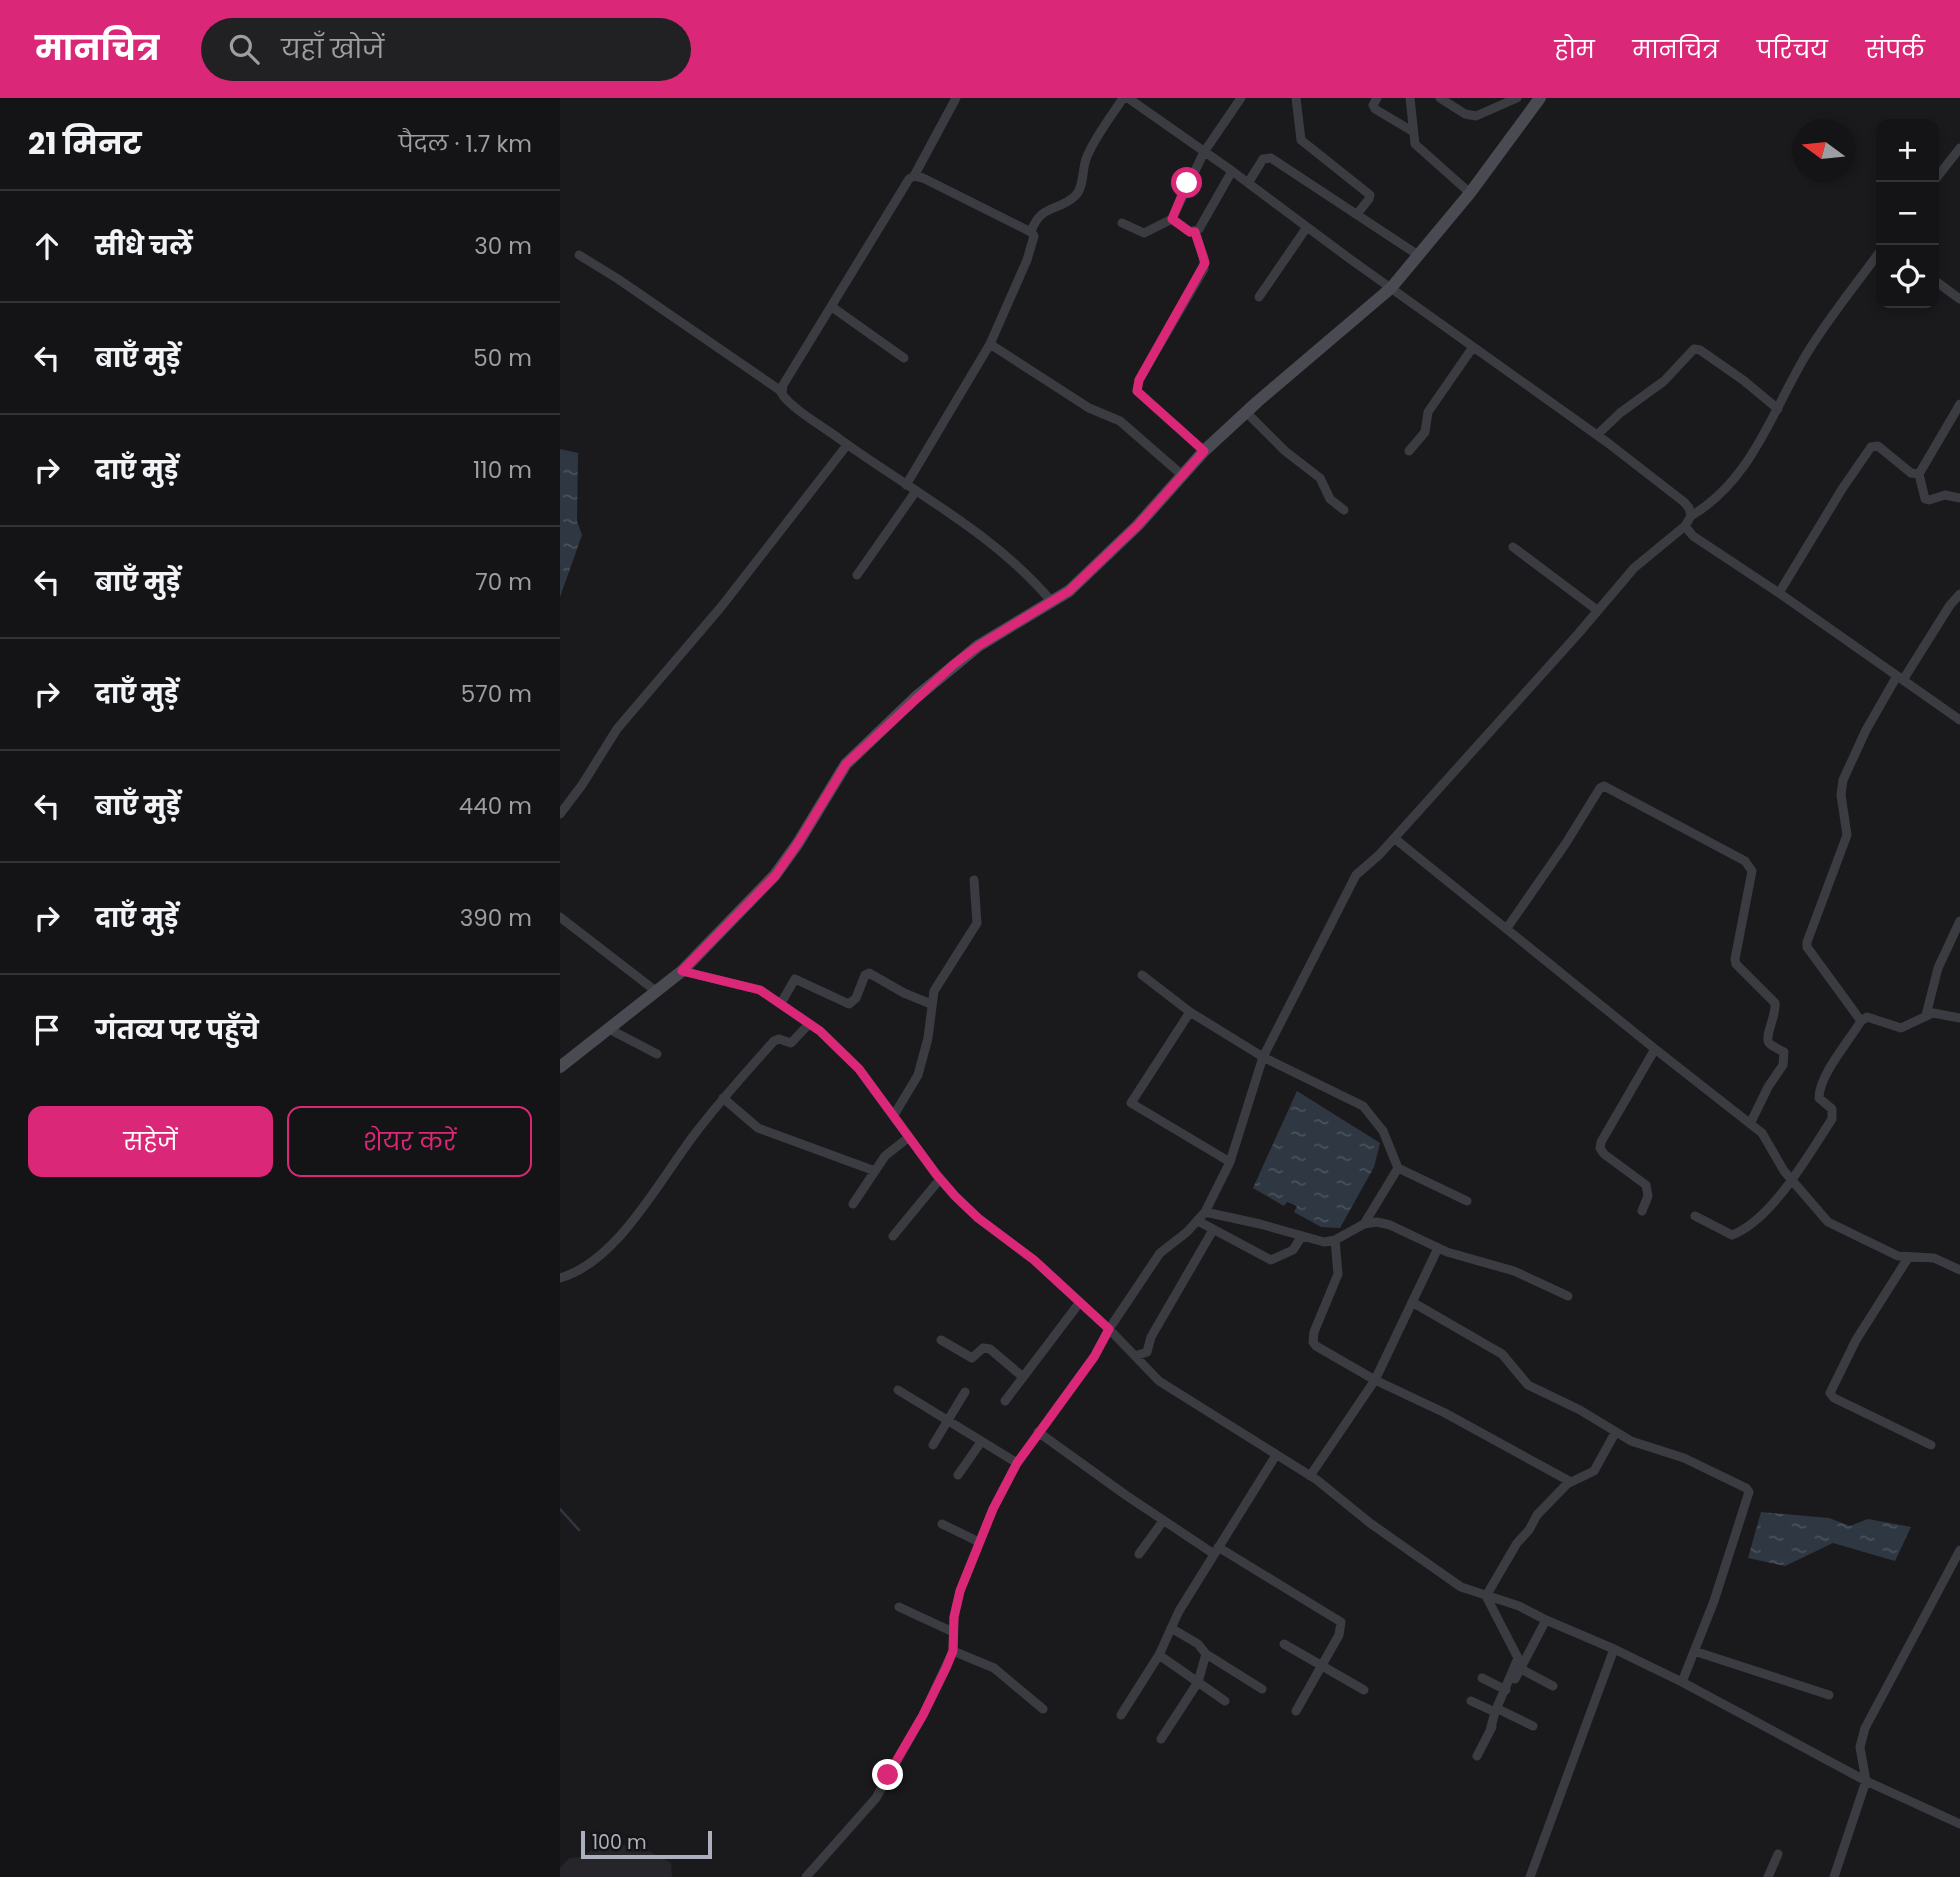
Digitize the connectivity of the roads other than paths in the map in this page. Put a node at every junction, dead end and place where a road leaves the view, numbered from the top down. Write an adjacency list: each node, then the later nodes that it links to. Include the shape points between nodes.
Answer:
1 (956, 98): 15 (street)
2 (1125, 98): 12 (street); 22 (street, via 1086,161 1080,190 1040,214)
3 (1241, 98): 12 (street)
4 (1296, 98): 18 (street, via 1301,140 1370,195)
5 (1377, 98): 10 (street, via 1375,109)
6 (1410, 98): 10 (street)
7 (1440, 98): 8 (street, via 1476,116)
8 (1517, 98)
9 (1540, 98): 17 (street)
10 (1412, 131): 17 (street, via 1415,144)
11 (1960, 148): 14 (street)
12 (1204, 152): 13 (street); 19 (street)
13 (1232, 171): 16 (street); 23 (street)
14 (1939, 175)
15 (914, 176): 22 (street); 31 (street)
16 (1248, 183): 18 (street, via 1263,159 1270,158); 21 (street)
17 (1470, 193): 24 (street)
18 (1357, 215): 24 (street)
19 (1172, 219): 20 (street, via 1144,233); 23 (street)
20 (1122, 223)
21 (1307, 227): 28 (street); 29 (street)
22 (1031, 232): 32 (street, via 1034,242)
23 (1195, 232): 41 (street, via 1204,269 1139,380 1137,391)
24 (1418, 255): 28 (street)
25 (579, 256): 35 (street)
26 (1876, 257): 37 (street, via 1803,359)
27 (1939, 284): 30 (street)
28 (1391, 288): 33 (street); 38 (street)
29 (1259, 297)
30 (1960, 299)
31 (832, 307): 34 (street); 35 (street, via 783,385)
32 (990, 344): 44 (street, via 1090,408 1120,421); 45 (street)
33 (1473, 347): 39 (street); 42 (street, via 1428,412 1425,432)
34 (904, 358)
35 (782, 394): 40 (street)
36 (1960, 404): 43 (street)
37 (1778, 409): 39 (street, via 1694,349 1664,381); 49 (street, via 1752,456 1711,504)
38 (1246, 412): 41 (street); 48 (street, via 1284,451 1320,478 1330,499)
39 (1597, 435): 49 (street, via 1684,502)
40 (848, 445): 45 (street); 59 (street, via 721,607 617,729)
41 (1204, 451): 44 (street)
42 (1409, 452)
43 (1919, 474): 47 (street, via 1925,499); 53 (street, via 1911,473 1878,446 1871,447)
44 (1182, 475): 55 (street, via 1138,525)
45 (906, 485): 46 (street)
46 (916, 491): 52 (street); 55 (street, via 1007,555)
47 (1960, 498)
48 (1344, 510)
49 (1691, 516): 50 (street)
50 (1685, 526): 53 (street, via 1692,536); 56 (street, via 1647,555)
51 (1513, 547): 56 (street)
52 (858, 575)
53 (1779, 593): 57 (street)
54 (1960, 594): 57 (street)
55 (1052, 602): 65 (street, via 953,665 846,764 775,876)
56 (1597, 610): 60 (street)
57 (1900, 678): 58 (street); 73 (street, via 1866,730 1843,780 1847,835 1807,942)
58 (1960, 720)
59 (560, 814)
60 (1394, 838): 64 (street); 78 (street, via 1356,875)
61 (974, 880): 69 (street, via 977,923 934,991)
62 (560, 916): 67 (street)
63 (1960, 921): 71 (street, via 1938,968)
64 (1507, 928): 76 (street); 82 (street, via 1604,786 1745,861 1752,871 1736,964 1775,1003 1777,1011 1767,1037 1784,1052 1785,1059)
65 (682, 971): 67 (street); 68 (street, via 760,990)
66 (1142, 975): 70 (street)
67 (657, 992): 75 (street)
68 (781, 1003): 69 (street, via 795,979 849,1004 869,972); 74 (street)
69 (931, 1004): 81 (street, via 918,1075)
70 (1190, 1012): 78 (street); 84 (street, via 1131,1103)
71 (1926, 1015): 72 (street); 73 (street, via 1901,1028 1873,1017)
72 (1960, 1018)
73 (1861, 1021): 88 (street, via 1819,1093 1832,1109 1832,1119)
74 (809, 1024): 80 (street, via 791,1043 774,1041); 81 (street, via 859,1069)
75 (609, 1029): 77 (street); 79 (street)
76 (1655, 1049): 82 (street); 92 (street, via 1600,1148 1646,1185 1648,1196)
77 (657, 1054)
78 (1263, 1057): 84 (street); 85 (street, via 1363,1106 1383,1131)
79 (560, 1068)
80 (723, 1098): 86 (street, via 758,1128); 103 (street, via 620,1234 583,1269)
81 (894, 1115): 83 (street)
82 (1750, 1124): 88 (street, via 1767,1138 1780,1166)
83 (909, 1137): 86 (street); 87 (street)
84 (1230, 1162): 91 (street)
85 (1398, 1168): 89 (street); 95 (street)
86 (875, 1171): 90 (street)
87 (940, 1179): 98 (street); 105 (street, via 978,1218)
88 (1793, 1180): 93 (street, via 1738,1233 1727,1234); 101 (street, via 1828,1222)
89 (1467, 1201)
90 (853, 1205)
91 (1205, 1212): 94 (street); 97 (street)
92 (1642, 1212)
93 (1695, 1216)
94 (1199, 1221): 96 (street); 107 (street, via 1160,1253)
95 (1364, 1224): 99 (street); 100 (street, via 1390,1225)
96 (1213, 1230): 97 (street, via 1271,1260 1293,1250); 109 (street, via 1151,1337 1147,1352)
97 (1302, 1236): 99 (street)
98 (892, 1237)
99 (1335, 1240): 111 (street, via 1338,1274 1313,1342)
100 (1438, 1248): 104 (street, via 1514,1271); 106 (street)
101 (1908, 1258): 102 (street, via 1922,1255); 120 (street, via 1856,1340 1830,1393)
102 (1960, 1270)
103 (560, 1278)
104 (1568, 1296)
105 (1080, 1302): 107 (street); 110 (street)
106 (1412, 1302): 111 (street); 117 (street, via 1502,1354 1528,1385)
107 (1109, 1329): 109 (street); 116 (street, via 1094,1357)
108 (941, 1340): 110 (street, via 972,1358 983,1348 990,1349)
109 (1135, 1356): 121 (street, via 1169,1389)
110 (1023, 1377): 114 (street)
111 (1376, 1380): 124 (street); 125 (street)
112 (898, 1390): 115 (street)
113 (965, 1392): 115 (street)
114 (1005, 1401)
115 (949, 1421): 118 (street); 119 (street)
116 (1038, 1432): 122 (street); 126 (street)
117 (1615, 1433): 125 (street, via 1594,1471); 140 (street, via 1684,1458 1749,1492)
118 (981, 1442): 122 (street); 123 (street)
119 (933, 1445)
120 (1931, 1445)
121 (1276, 1455): 124 (street); 129 (street)
122 (1017, 1463): 128 (street)
123 (958, 1475)
124 (1310, 1476): 132 (street, via 1427,1565 1461,1587)
125 (1571, 1482): 132 (street, via 1537,1515)
126 (1163, 1521): 129 (street); 131 (street)
127 (942, 1524): 128 (street)
128 (979, 1542): 136 (street, via 960,1591)
129 (1216, 1550): 135 (street); 143 (street, via 1341,1622)
130 (1960, 1550): 162 (street, via 1865,1728 1860,1747)
131 (1139, 1554)
132 (1486, 1596): 134 (street); 151 (street, via 1518,1658)
133 (899, 1607): 136 (street)
134 (1546, 1620): 138 (street); 144 (street)
135 (1171, 1628): 141 (street); 142 (street)
136 (953, 1632): 139 (street)
137 (1284, 1644): 143 (street)
138 (1614, 1649): 147 (street); 166 (street)
139 (953, 1651): 155 (street, via 994,1668); 165 (street, via 876,1798)
140 (1694, 1651): 147 (street); 152 (street)
141 (1206, 1654): 146 (street); 149 (street)
142 (1159, 1655): 146 (street); 158 (street)
143 (1321, 1667): 150 (street); 156 (street)
144 (1521, 1670): 148 (street); 157 (street)
145 (1482, 1678): 151 (street)
146 (1198, 1682): 153 (street); 160 (street)
147 (1682, 1682): 162 (street)
148 (1553, 1686)
149 (1262, 1689)
150 (1364, 1690)
151 (1506, 1690): 157 (street)
152 (1829, 1695)
153 (1225, 1701)
154 (1471, 1701): 157 (street)
155 (1043, 1709)
156 (1296, 1711)
157 (1498, 1711): 159 (street); 161 (street)
158 (1121, 1715)
159 (1533, 1726)
160 (1161, 1739)
161 (1477, 1756)
162 (1866, 1781): 163 (street); 168 (street)
163 (1960, 1824)
164 (1778, 1854): 167 (street)
165 (806, 1877)
166 (1530, 1877)
167 (1768, 1877)
168 (1834, 1877)

